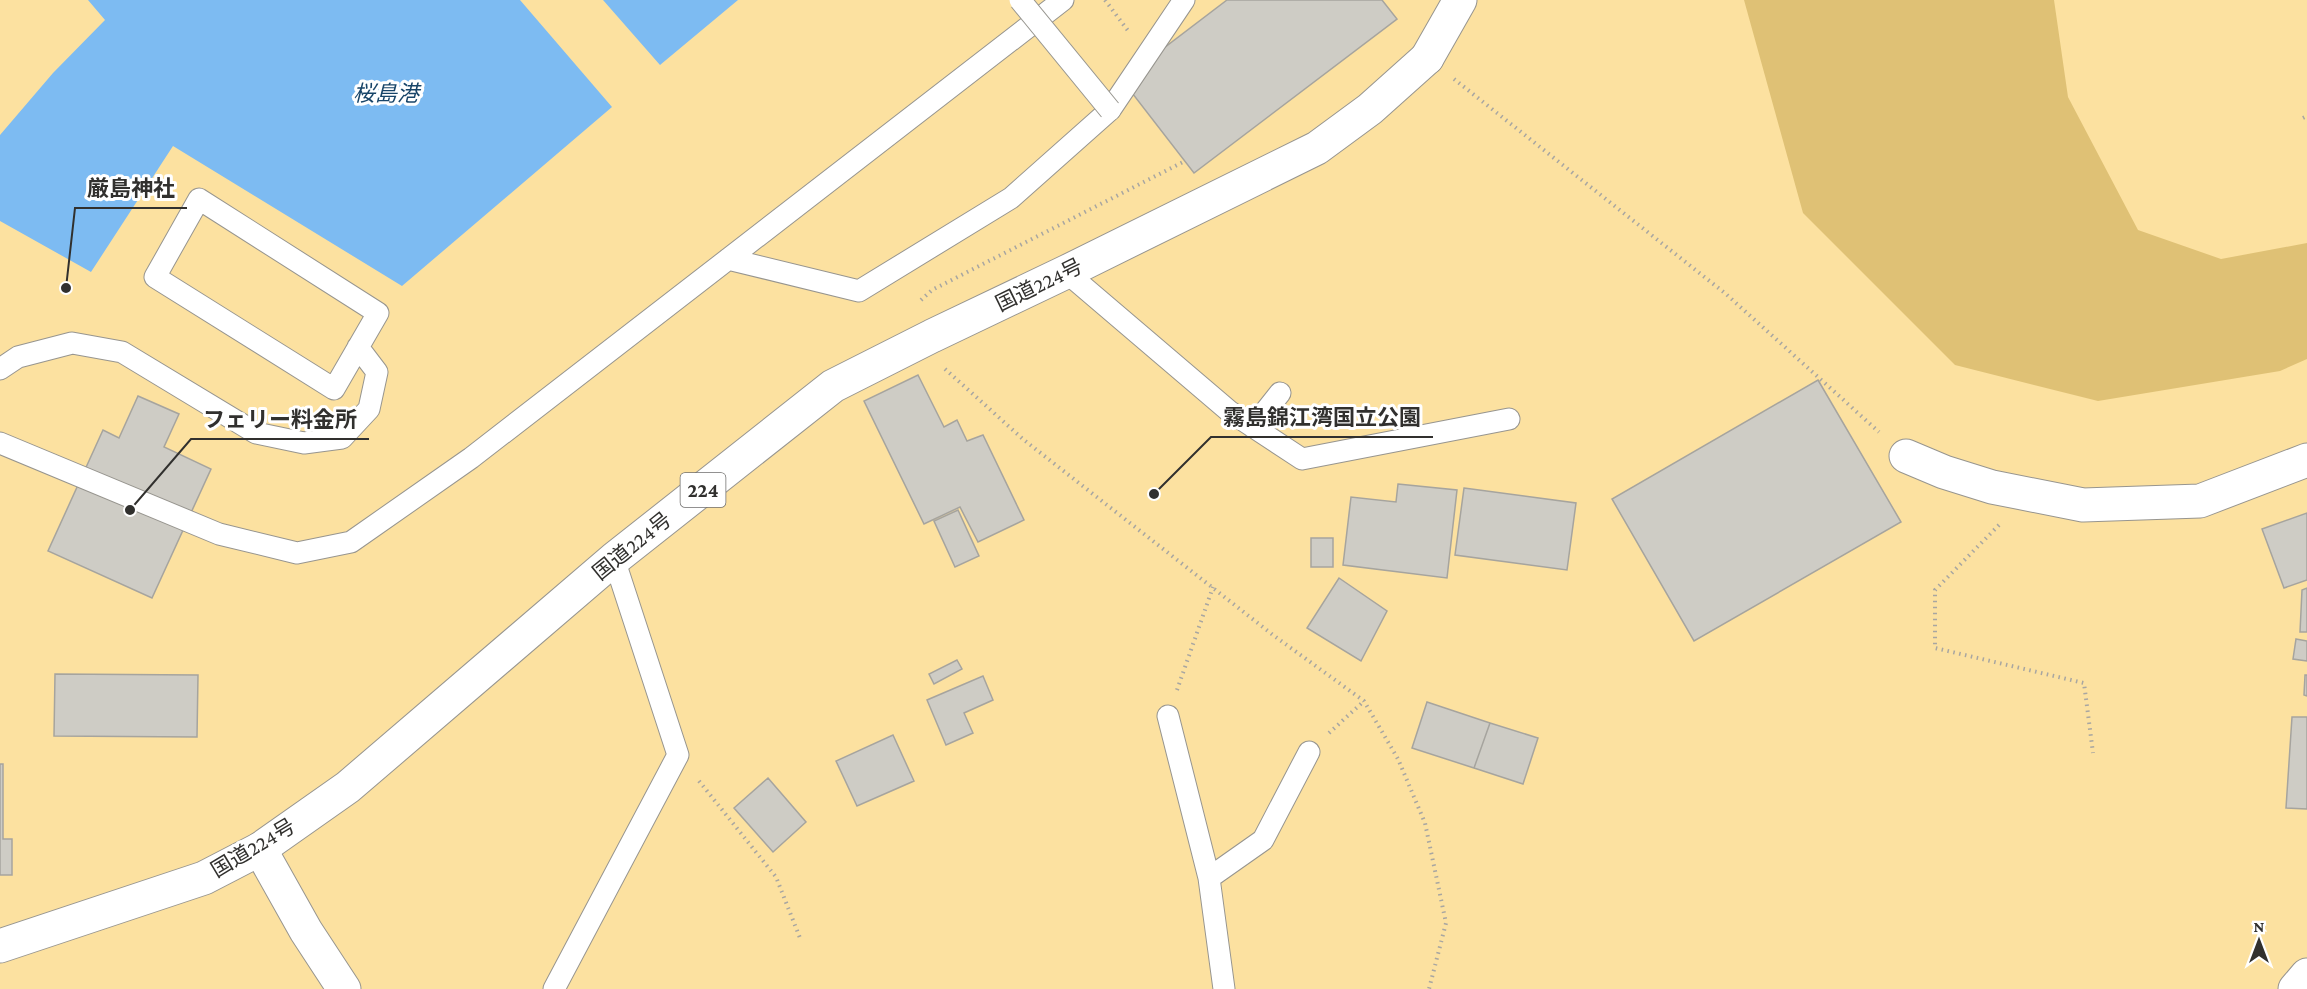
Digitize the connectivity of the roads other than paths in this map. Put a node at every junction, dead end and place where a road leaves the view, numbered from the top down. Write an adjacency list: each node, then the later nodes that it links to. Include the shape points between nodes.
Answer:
1 (1020, 0): 5 (lane, bridge)
2 (1063, 0): 6 (lane)
3 (1184, 0): 5 (lane)
4 (1460, 0): 7 (main road, 国道224号 / 224, via 1427,58 1370,110 1317,148)
5 (1110, 110): 6 (lane, via 1011,198 859,291)
6 (728, 259): 13 (lane, via 471,458 351,542 297,553 219,534)
7 (1066, 272): 12 (lane); 16 (main road, 国道224号 / 224, via 833,386)
8 (358, 347): 8 (lane, via 378,313 199,199 155,277 334,389); 9 (lane, via 377,372 369,409 342,438 304,443 256,433 122,352 72,343 18,357)
9 (0, 369)
10 (1280, 393): 12 (lane)
11 (1509, 418): 12 (lane, via 1302,459)
12 (1253, 427)
13 (0, 442)
14 (1906, 456): 15 (main road, via 1992,487 2083,505 2200,501)
15 (2307, 460)
16 (614, 559): 19 (main road, 国道224号 / 224, via 348,787); 24 (lane, via 678,755)
17 (1168, 716): 20 (lane)
18 (1309, 752): 20 (lane, via 1263,840)
19 (260, 849): 21 (main road, 国道224号 / 224, via 204,878); 23 (main road)
20 (1209, 878): 25 (lane)
21 (0, 946)
22 (2307, 975): 26 (main road)
23 (344, 989)
24 (554, 989)
25 (1224, 989)
26 (2295, 989)

